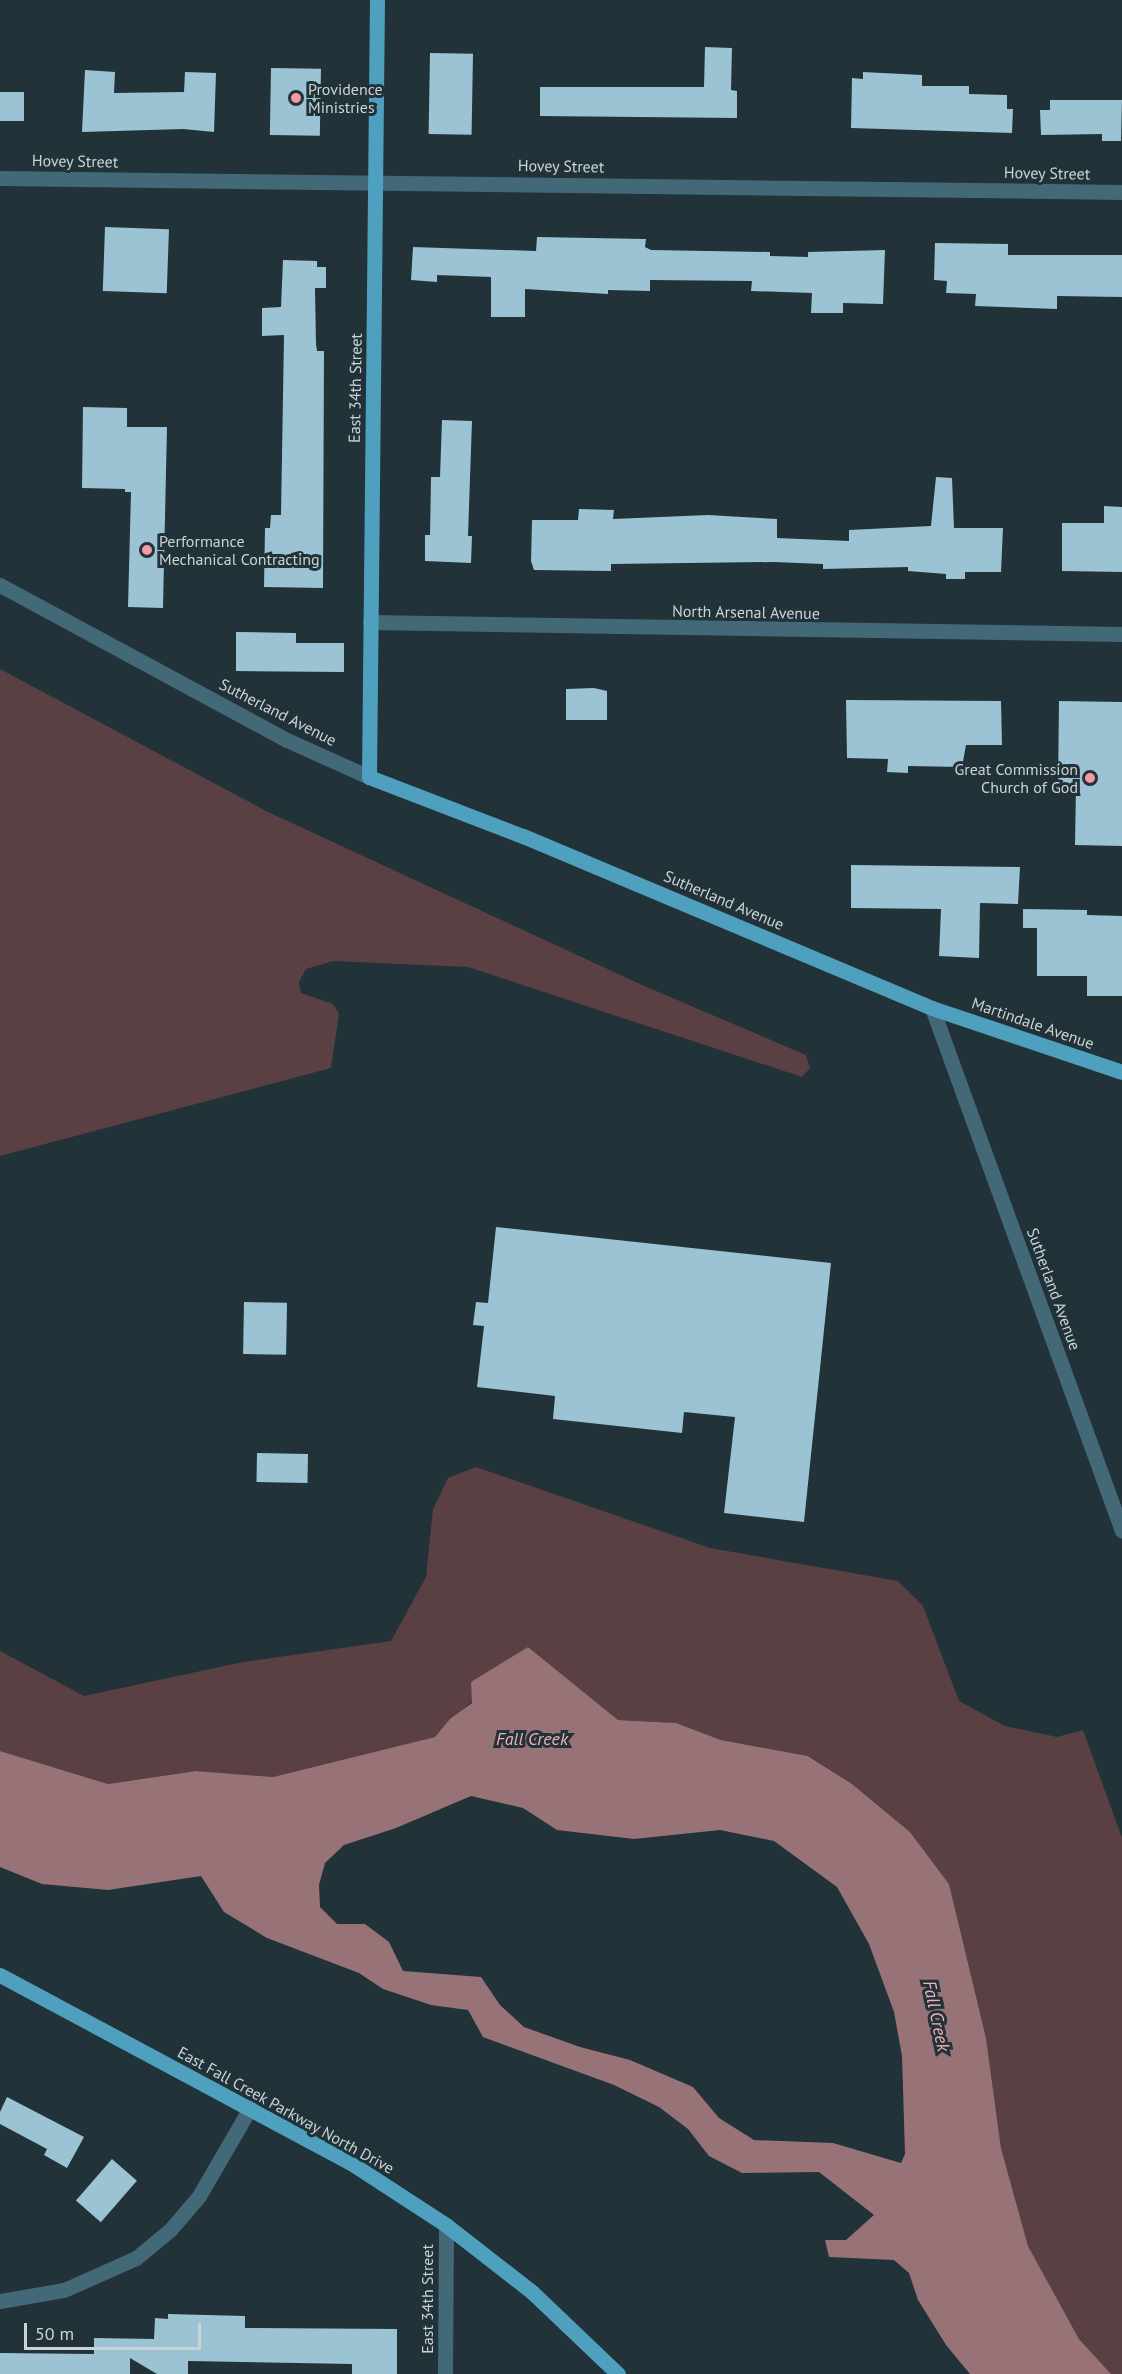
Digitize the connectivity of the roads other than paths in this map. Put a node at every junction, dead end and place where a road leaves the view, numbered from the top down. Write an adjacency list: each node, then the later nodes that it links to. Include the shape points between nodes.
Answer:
1 (377, 0): 3 (main road, East 34th Street)
2 (0, 178): 3 (street, Hovey Street)
3 (375, 182): 4 (street, Hovey Street); 6 (main road, East 34th Street)
4 (1122, 192)
5 (0, 585): 8 (street, Sutherland Avenue, via 287,740)
6 (370, 622): 7 (street, North Arsenal Avenue); 8 (main road, East 34th Street)
7 (1122, 634)
8 (369, 777): 9 (main road, Sutherland Avenue, via 523,836)
9 (932, 1008): 10 (main road, Martindale Avenue); 11 (street, Sutherland Avenue)
10 (1122, 1072)
11 (1122, 1532)
12 (0, 1975): 13 (main road, East Fall Creek Parkway North Drive)
13 (250, 2108): 14 (main road, East Fall Creek Parkway North Drive, via 354,2165); 15 (street, via 200,2196 170,2230 136,2258 71,2288 44,2296)
14 (446, 2225): 16 (street, East 34th Street); 17 (main road, East Fall Creek Parkway North Drive, via 532,2292)
15 (0, 2301)
16 (445, 2374)
17 (618, 2374)

